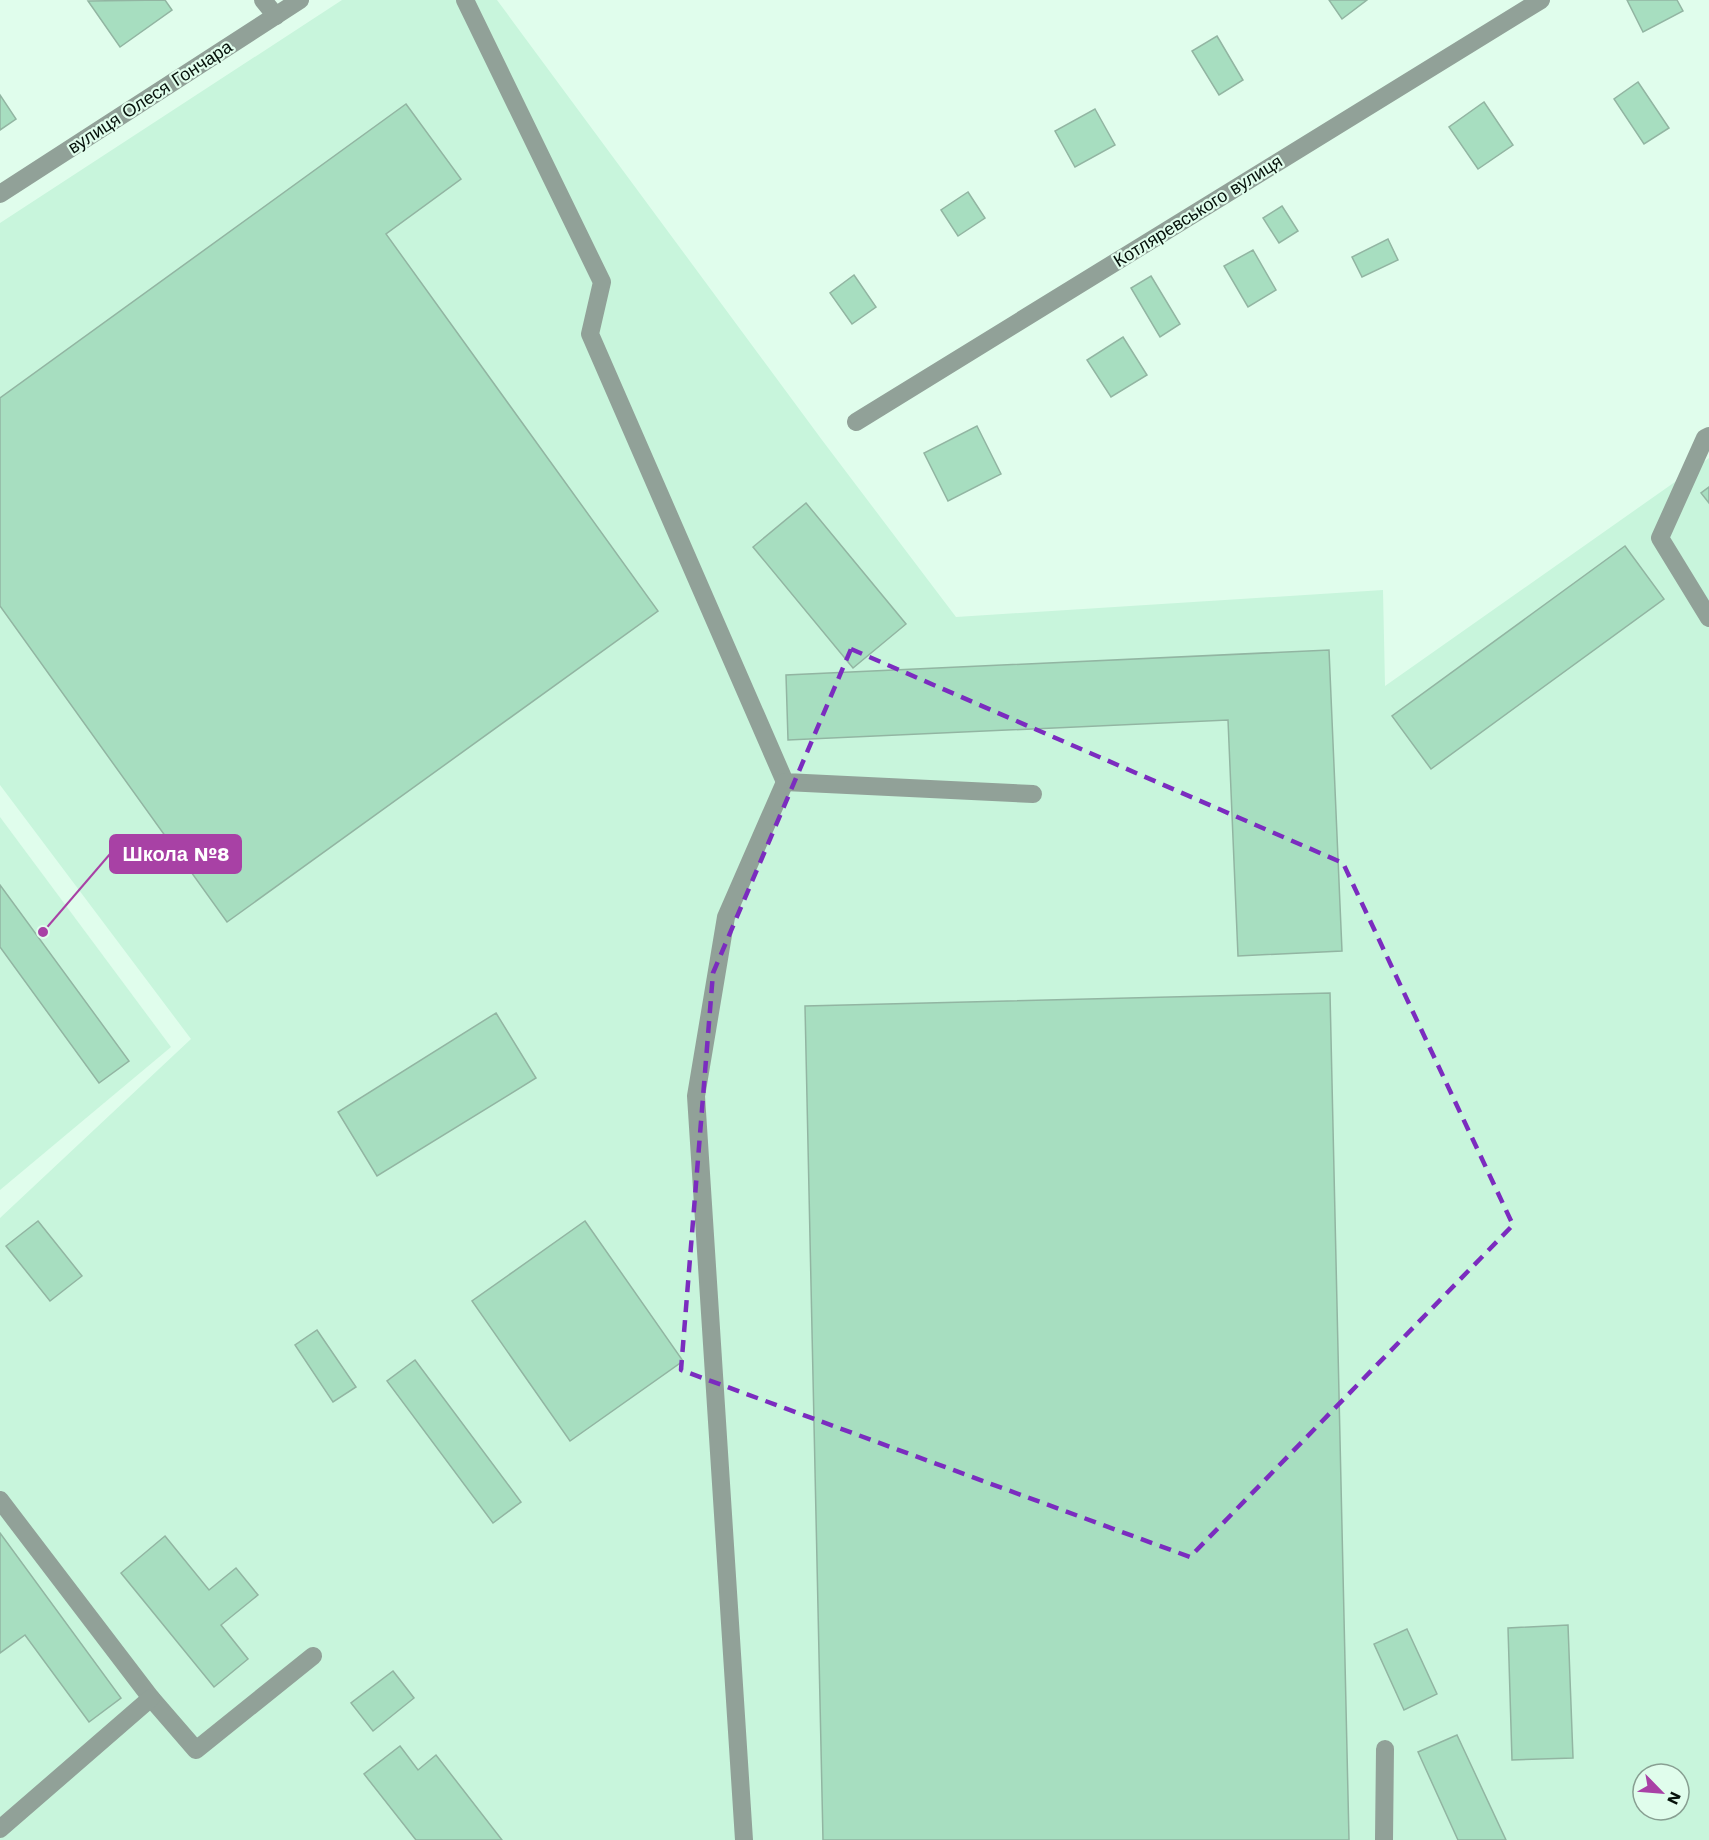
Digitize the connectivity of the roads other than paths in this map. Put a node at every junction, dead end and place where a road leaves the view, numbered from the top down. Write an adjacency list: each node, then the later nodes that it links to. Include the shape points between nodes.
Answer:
1 (263, 0): 5 (street)
2 (300, 0): 5 (street, вулиця Олеся Гончара)
3 (465, 0): 10 (street, via 602,282 590,334)
4 (1541, 0): 7 (street, Котляревського вулиця)
5 (276, 16): 6 (street, вулиця Олеся Гончара)
6 (0, 194)
7 (856, 422)
8 (1709, 436): 9 (street, via 1660,538)
9 (1709, 618)
10 (786, 782): 11 (street); 17 (street, via 726,917 696,1096)
11 (1033, 794)
12 (0, 1500): 14 (street)
13 (313, 1656): 14 (street, via 196,1750)
14 (151, 1698): 16 (street)
15 (1385, 1749): 18 (street)
16 (0, 1829)
17 (744, 1840)
18 (1384, 1840)

